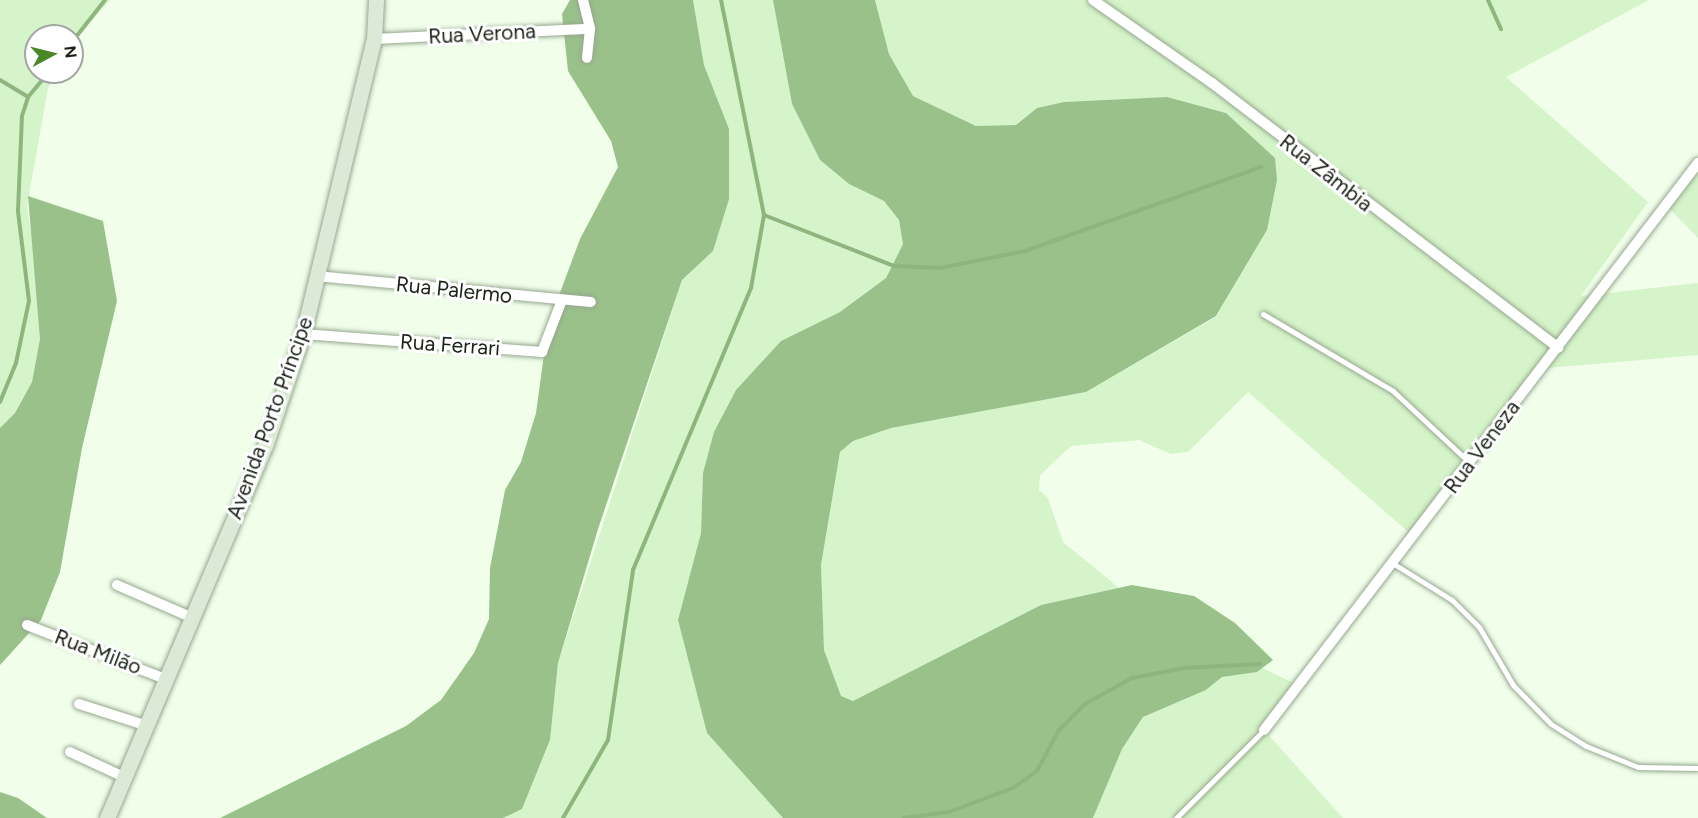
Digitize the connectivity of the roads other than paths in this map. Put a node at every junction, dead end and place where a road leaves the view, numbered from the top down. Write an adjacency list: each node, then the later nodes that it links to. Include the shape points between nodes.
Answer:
1 (376, 0): 5 (street, Avenida Porto Príncipe)
2 (583, 0): 4 (street)
3 (1093, 0): 13 (street, Rua Zâmbia, via 1212,83)
4 (590, 29): 5 (street, Rua Verona); 6 (street)
5 (374, 39): 8 (street, Avenida Porto Príncipe)
6 (587, 58)
7 (1698, 163): 13 (street, Rua Veneza)
8 (316, 276): 9 (street, Rua Palermo); 12 (street, Avenida Porto Príncipe)
9 (562, 300): 10 (street, Rua Palermo); 12 (street, Rua Ferrari, via 542,352)
10 (591, 302)
11 (1263, 314): 14 (lane, via 1393,391)
12 (303, 334): 17 (street, Avenida Porto Príncipe, via 266,443)
13 (1558, 348): 14 (street, Rua Veneza)
14 (1470, 463): 15 (street, Rua Veneza)
15 (1394, 564): 22 (street, Rua Veneza); 24 (lane, via 1452,600 1473,620 1513,685 1551,724 1586,746 1638,767)
16 (117, 585): 17 (street)
17 (193, 618): 19 (street, Avenida Porto Príncipe)
18 (27, 625): 19 (street, Rua Milão)
19 (168, 680): 21 (street, Avenida Porto Príncipe)
20 (79, 704): 21 (street)
21 (148, 726): 25 (street, Avenida Porto Príncipe)
22 (1264, 730): 27 (lane)
23 (70, 752): 25 (street)
24 (1698, 768)
25 (124, 777): 26 (street, Avenida Porto Príncipe)
26 (107, 818)
27 (1176, 818)

